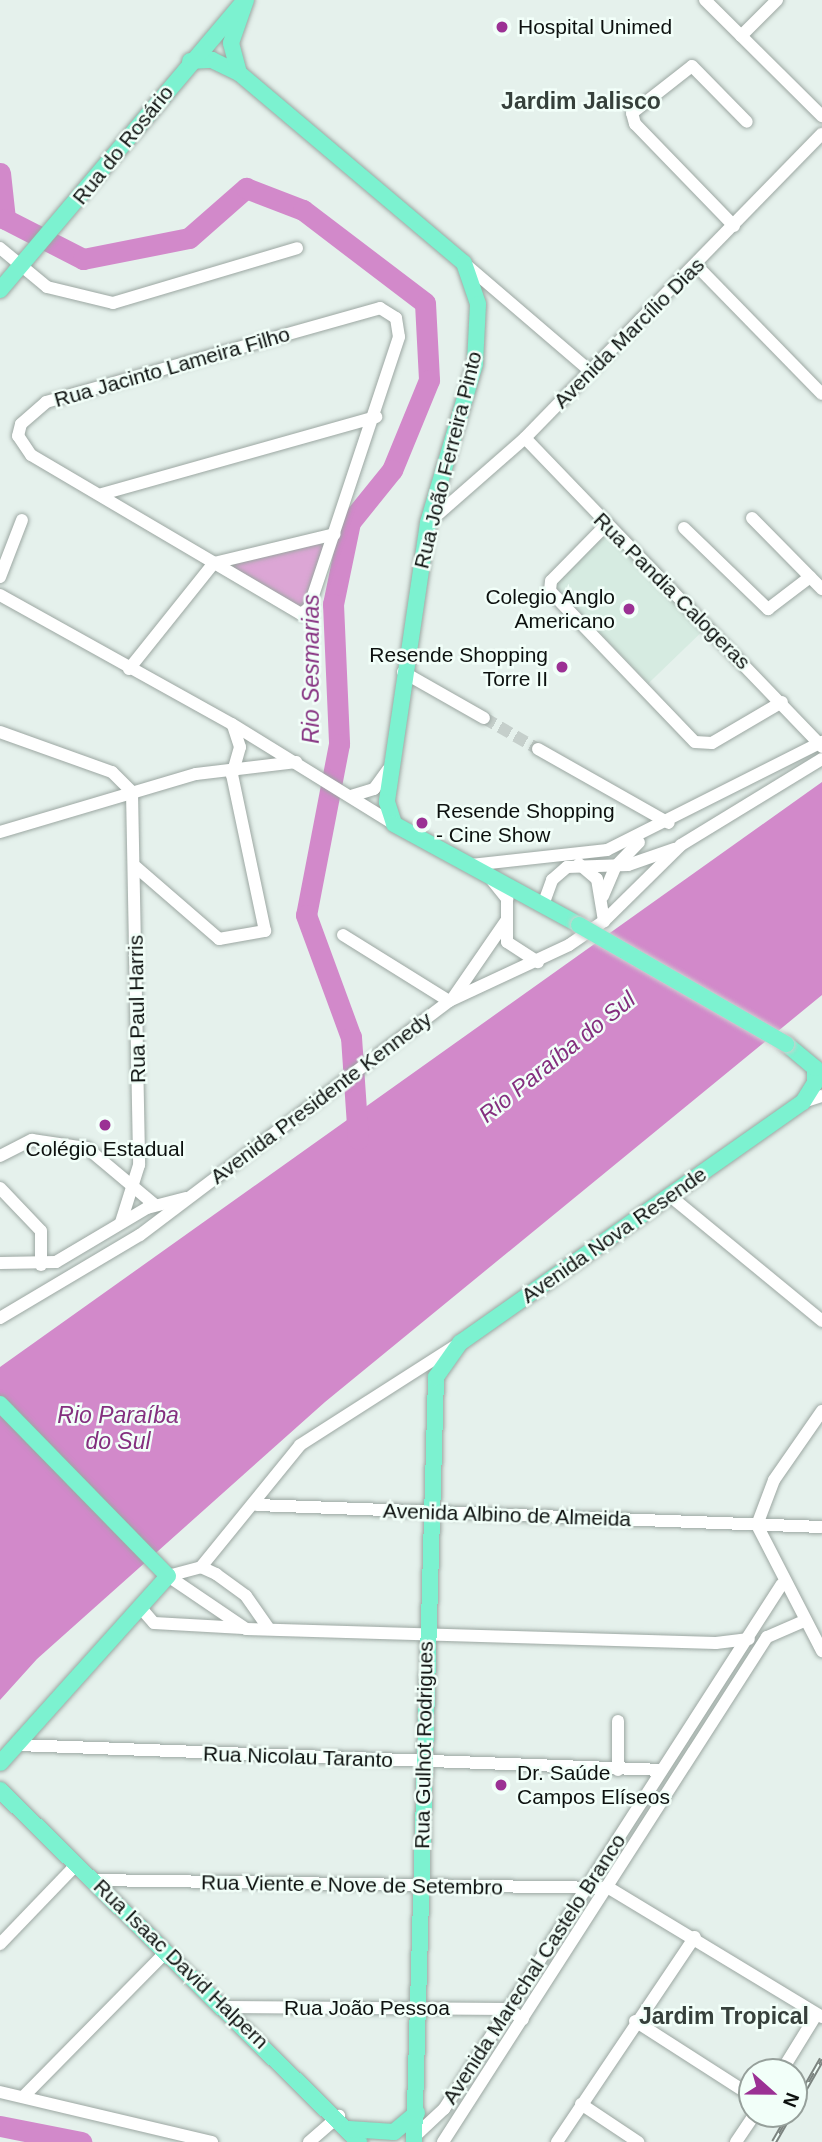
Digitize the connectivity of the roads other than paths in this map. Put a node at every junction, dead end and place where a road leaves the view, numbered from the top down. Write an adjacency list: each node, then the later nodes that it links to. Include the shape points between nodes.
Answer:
1 (246, 0): 5 (main road, Rua do Rosário); 6 (main road, via 230,43)
2 (705, 0): 4 (street)
3 (777, 0): 4 (street)
4 (741, 36): 7 (street)
5 (190, 61): 6 (main road, via 212,60); 14 (main road, Rua do Rosário)
6 (239, 73): 13 (main road)
7 (822, 116)
8 (747, 122): 10 (street, via 692,66 632,113 635,124)
9 (822, 134): 10 (street, Avenida Marcílio Dias)
10 (734, 226): 15 (street, Avenida Marcílio Dias)
11 (0, 248): 14 (street)
12 (298, 248): 14 (street, via 113,303 72,297)
13 (464, 263): 17 (street); 24 (main road, Rua João Ferreira Pinto, via 478,304 475,363)
14 (24, 265): 16 (main road, Rua do Rosário)
15 (696, 265): 17 (street, Avenida Marcílio Dias); 18 (street)
16 (0, 290)
17 (590, 371): 20 (street, Avenida Marcílio Dias)
18 (822, 394)
19 (376, 417): 21 (street); 21 (street, Rua Jacinto Lameira Filho, via 400,327 380,309 46,402 21,424 21,446); 27 (street)
20 (525, 438): 24 (street, Avenida Marcílio Dias); 25 (street, Rua Pandia Calogeras)
21 (102, 494): 28 (street, Rua Jacinto Lameira Filho)
22 (752, 518): 30 (street)
23 (22, 520): 29 (street)
24 (428, 523): 34 (main road, Rua João Ferreira Pinto)
25 (606, 525): 35 (street, Rua Pandia Calogeras); 35 (street, via 551,581 550,590 695,743 712,743)
26 (684, 528): 30 (street, via 768,609)
27 (335, 534): 28 (street); 28 (street, Rua Jacinto Lameira Filho, via 309,608 296,613)
28 (214, 563): 33 (street)
29 (0, 577)
30 (810, 577): 31 (street)
31 (822, 589)
32 (0, 595): 33 (street)
33 (129, 669): 37 (street)
34 (403, 672): 36 (street); 44 (main road, Rua João Ferreira Pinto)
35 (782, 702): 39 (street, Rua Pandia Calogeras)
36 (484, 718)
37 (232, 724): 42 (street); 43 (street, via 240,747)
38 (0, 732): 45 (street, via 112,772)
39 (821, 744): 47 (street)
40 (538, 749): 47 (street)
41 (822, 759): 51 (street)
42 (300, 765): 43 (street); 46 (street)
43 (230, 766): 45 (street); 55 (street, via 265,931 231,942 219,939)
44 (388, 770): 46 (street, via 374,789); 48 (main road, Rua João Ferreira Pinto)
45 (132, 792): 49 (street); 55 (street, Rua Paul Harris)
46 (347, 794): 48 (street)
47 (670, 823): 50 (street)
48 (394, 824): 53 (main road)
49 (0, 832)
50 (649, 834): 53 (street, via 575,857); 54 (street)
51 (681, 845): 54 (street); 60 (street, Avenida Presidente Kennedy)
52 (579, 864): 54 (street); 57 (street, via 597,879); 58 (street, via 558,872)
53 (469, 865): 56 (main road)
54 (616, 866): 57 (street)
55 (136, 867): 70 (street, Rua Paul Harris)
56 (486, 874): 58 (main road); 59 (street, via 507,899)
57 (603, 896): 60 (street)
58 (543, 905): 64 (main road, bridge)
59 (508, 919): 62 (street, via 507,942); 63 (street, Avenida Presidente Kennedy)
60 (604, 921): 62 (street, Avenida Presidente Kennedy)
61 (343, 935): 63 (street)
62 (538, 962): 63 (street, Avenida Presidente Kennedy)
63 (451, 1000): 72 (street, Avenida Presidente Kennedy)
64 (802, 1052): 65 (street); 67 (main road, via 816,1075)
65 (822, 1064)
66 (822, 1096): 67 (street)
67 (803, 1102): 71 (main road, Avenida Nova Resende)
68 (0, 1156): 70 (street, via 32,1140 56,1140 92,1151)
69 (0, 1188): 77 (street, via 41,1231)
70 (135, 1188): 73 (street); 74 (street, Rua Paul Harris)
71 (670, 1196): 79 (street); 80 (main road, Avenida Nova Resende)
72 (190, 1197): 73 (street, Avenida Presidente Kennedy); 75 (street, Avenida Presidente Kennedy)
73 (155, 1205): 74 (street, Avenida Presidente Kennedy)
74 (126, 1219): 75 (street); 77 (street, Avenida Presidente Kennedy)
75 (141, 1235): 78 (street, Avenida Presidente Kennedy)
76 (0, 1263): 77 (street)
77 (41, 1265)
78 (0, 1318)
79 (822, 1321)
80 (460, 1343): 81 (main road, Avenida Nova Resende); 84 (street, via 300,1445 265,1482)
81 (436, 1377): 85 (main road, Rua Gulhot Rodrigues)
82 (0, 1404): 89 (main road)
83 (822, 1411): 86 (street, via 774,1480)
84 (257, 1505): 85 (street, Avenida Albino de Almeida); 88 (street)
85 (429, 1512): 86 (street, Avenida Albino de Almeida); 95 (main road, Rua Gulhot Rodrigues)
86 (757, 1525): 87 (street, Avenida Albino de Almeida); 90 (street)
87 (822, 1527)
88 (201, 1567): 89 (street); 94 (street, via 246,1596)
89 (168, 1576): 91 (main road); 93 (street)
90 (782, 1584): 92 (street); 97 (street, Avenida Marechal Castelo Branco)
91 (139, 1607): 93 (street, via 154,1623); 100 (main road)
92 (804, 1622): 96 (street); 98 (street)
93 (246, 1629): 94 (street)
94 (269, 1629): 95 (street)
95 (425, 1633): 97 (street); 102 (main road, Rua Gulhot Rodrigues)
96 (767, 1637): 97 (street); 109 (street, Avenida Marechal Castelo Branco)
97 (747, 1639): 104 (street, Avenida Marechal Castelo Branco)
98 (822, 1651)
99 (618, 1721): 103 (street)
100 (18, 1745): 101 (main road); 102 (street, Rua Nicolau Taranto)
101 (0, 1763)
102 (424, 1763): 103 (street, Rua Nicolau Taranto); 108 (main road, Rua Gulhot Rodrigues)
103 (618, 1770): 104 (street, Rua Nicolau Taranto)
104 (662, 1770): 110 (street, Avenida Marechal Castelo Branco)
105 (0, 1790): 106 (main road, Rua Isaac David Halpern)
106 (78, 1864): 107 (main road, Rua Isaac David Halpern); 112 (street)
107 (94, 1880): 108 (street, Rua Viente e Nove de Setembro); 113 (main road, Rua Isaac David Halpern)
108 (422, 1887): 110 (street, Rua Viente e Nove de Setembro); 115 (main road, Rua Gulhot Rodrigues)
109 (610, 1888): 110 (street, Rua Viente e Nove de Setembro); 111 (street); 118 (street, Avenida Marechal Castelo Branco)
110 (582, 1892): 116 (street, Avenida Marechal Castelo Branco)
111 (695, 1937): 117 (street); 119 (street)
112 (0, 1944)
113 (167, 1951): 114 (main road, Rua Isaac David Halpern); 123 (street)
114 (226, 2007): 115 (street, Rua João Pessoa); 126 (main road, Rua Isaac David Halpern)
115 (417, 2009): 116 (street, Rua João Pessoa); 125 (main road, Rua Gulhot Rodrigues)
116 (508, 2010): 118 (street); 127 (street, Avenida Marechal Castelo Branco, via 439,2117)
117 (818, 2017): 120 (street)
118 (523, 2019): 130 (street, Avenida Marechal Castelo Branco)
119 (635, 2021): 121 (street); 124 (street)
120 (790, 2058)
121 (738, 2087)
122 (0, 2092): 123 (street)
123 (23, 2097): 128 (street)
124 (581, 2104): 131 (street); 132 (street)
125 (418, 2113): 126 (main road, via 394,2132); 127 (main road, Rua Gulhot Rodrigues)
126 (349, 2129): 129 (street)
127 (411, 2140)
128 (212, 2142)
129 (310, 2142)
130 (443, 2142)
131 (557, 2142)
132 (638, 2142)

